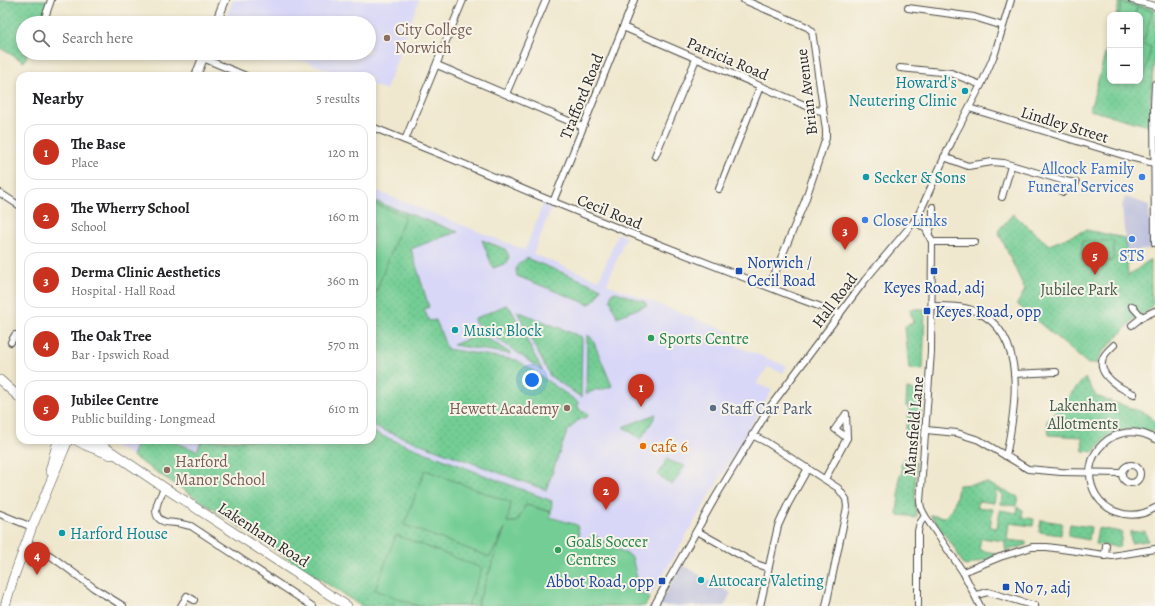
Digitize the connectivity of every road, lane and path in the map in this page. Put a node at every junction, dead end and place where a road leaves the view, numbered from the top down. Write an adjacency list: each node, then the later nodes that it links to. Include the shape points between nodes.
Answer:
1 (51, 0): 11 (street)
2 (224, 0): 12 (main road)
3 (463, 0): 18 (street)
4 (546, 0): 25 (street)
5 (634, 0): 14 (street, Trafford Road)
6 (744, 0): 27 (street, Brian Avenue, via 812,31)
7 (1011, 0): 13 (street, Hall Road)
8 (1132, 0): 9 (street)
9 (1155, 6)
10 (908, 8): 13 (street, via 974,17)
11 (46, 16)
12 (218, 16)
13 (1004, 26): 23 (street, Hall Road)
14 (623, 27): 15 (street, Patricia Road); 28 (street, Trafford Road)
15 (696, 58): 24 (street, Patricia Road); 32 (street)
16 (202, 60): 20 (main road)
17 (212, 60): 21 (street)
18 (437, 65): 25 (street); 30 (street)
19 (900, 68): 23 (street, via 951,73)
20 (198, 72)
21 (238, 72)
22 (1155, 84): 31 (street)
23 (981, 85): 26 (street, Hall Road)
24 (760, 86): 27 (street, Patricia Road); 38 (street)
25 (506, 94): 28 (street)
26 (969, 108): 33 (street, Hall Road); 34 (street, Lindley Street)
27 (823, 111): 52 (street, Brian Avenue, via 826,138)
28 (583, 127): 43 (street, Trafford Road)
29 (376, 129): 30 (street, Cecil Road)
30 (406, 140): 43 (street, Cecil Road)
31 (1154, 143): 34 (street)
32 (655, 156)
33 (944, 157): 35 (street, via 968,166 992,162); 46 (street, Hall Road)
34 (1154, 163): 42 (street)
35 (1011, 166): 36 (street); 41 (street, via 1002,187)
36 (1064, 181): 37 (street); 39 (street)
37 (1076, 183)
38 (719, 189)
39 (1063, 192)
40 (0, 193): 44 (street)
41 (1002, 197)
42 (1154, 201): 47 (street)
43 (553, 202): 52 (street, Cecil Road)
44 (16, 203)
45 (933, 207): 48 (street, Mansfield Lane, via 933,221)
46 (915, 221): 48 (street); 56 (street, Hall Road, via 876,266)
47 (1154, 221): 51 (street)
48 (929, 232): 49 (street, Mansfield Lane)
49 (932, 242): 50 (street); 53 (street, Mansfield Lane)
50 (975, 242)
51 (1155, 243)
52 (769, 287): 56 (street, Cecil Road)
53 (932, 306): 63 (street, via 958,307 986,316 1003,334 1012,357); 68 (street, Mansfield Lane)
54 (1132, 306): 57 (street)
55 (1155, 311): 57 (street)
56 (840, 314): 69 (street, Hall Road)
57 (1142, 317): 58 (street)
58 (1132, 325)
59 (16, 335): 60 (street)
60 (12, 342)
61 (1114, 345): 67 (street, via 1104,356 1105,371 1113,384)
62 (1056, 372): 63 (street)
63 (1014, 374): 76 (street, via 1014,400)
64 (0, 380): 65 (highway); 66 (highway)
65 (16, 390)
66 (16, 394)
67 (1134, 394)
68 (926, 430): 76 (street, via 968,436); 86 (street, Mansfield Lane, via 920,502)
69 (752, 435): 78 (street); 88 (street, Hall Road)
70 (847, 438): 81 (street)
71 (1155, 439): 79 (street, via 1141,432 1132,431 1112,436 1099,447 1091,462)
72 (57, 444): 83 (highway)
73 (66, 444): 83 (highway)
74 (83, 444): 77 (highway, Lakenham Road)
75 (100, 444): 77 (highway, Lakenham Road)
76 (1006, 456): 79 (street, via 1028,469)
77 (126, 461): 82 (highway, Lakenham Road)
78 (808, 468): 81 (street); 93 (street, via 778,526)
79 (1090, 473): 80 (street); 84 (street, via 1093,489 1098,498 1114,511 1136,515)
80 (1122, 473)
81 (825, 479): 106 (street, via 844,494 847,507)
82 (165, 488): 102 (street, via 156,511 161,520 191,526); 103 (highway, Lakenham Road)
83 (45, 494): 87 (highway)
84 (1155, 508)
85 (0, 514): 87 (street)
86 (925, 516): 94 (street, Mansfield Lane); 107 (street, via 918,530)
87 (32, 527): 89 (highway)
88 (697, 531): 93 (street); 104 (street, Hall Road)
89 (27, 542): 99 (highway); 100 (street)
90 (1106, 545): 92 (street)
91 (1155, 549): 92 (street)
92 (1105, 556): 94 (street, via 1032,547)
93 (768, 568): 105 (street)
94 (963, 572): 96 (street, Mansfield Lane)
95 (181, 592): 97 (street)
96 (976, 595): 108 (street, Mansfield Lane); 109 (street, via 988,592)
97 (187, 596): 98 (street); 101 (street)
98 (194, 600)
99 (5, 606)
100 (123, 606)
101 (181, 606)
102 (312, 606)
103 (347, 606)
104 (654, 606)
105 (760, 606)
106 (826, 606)
107 (918, 606)
108 (980, 606)
109 (1035, 606)

